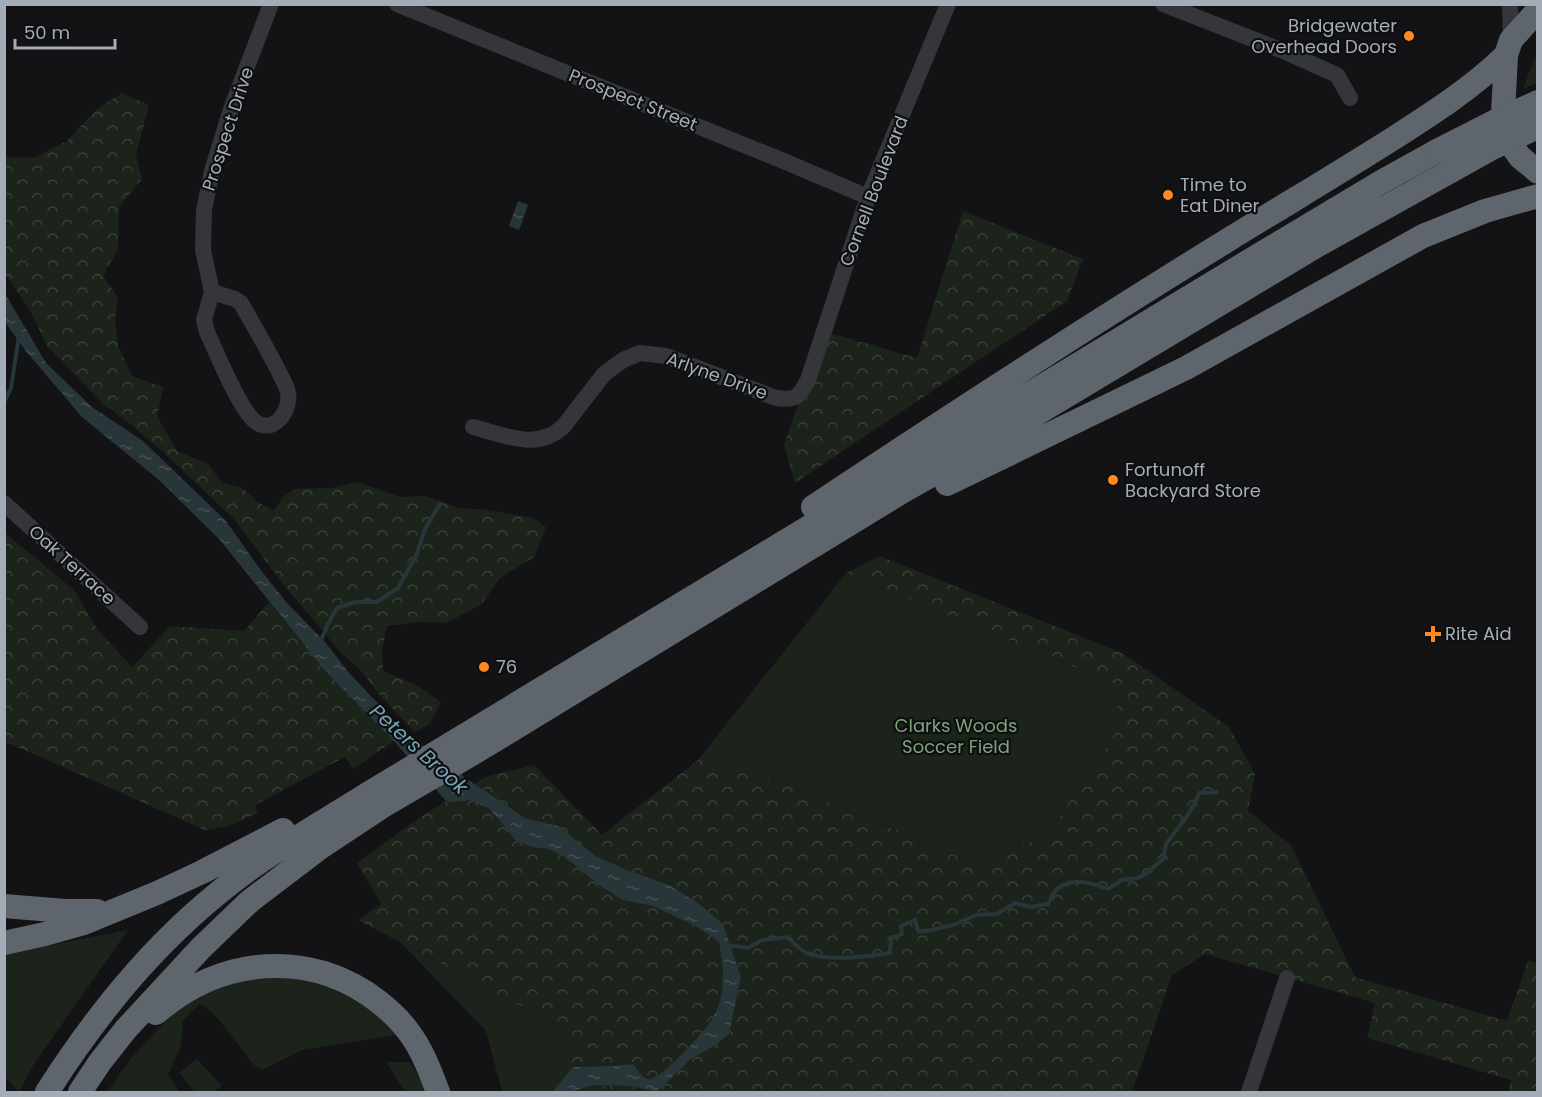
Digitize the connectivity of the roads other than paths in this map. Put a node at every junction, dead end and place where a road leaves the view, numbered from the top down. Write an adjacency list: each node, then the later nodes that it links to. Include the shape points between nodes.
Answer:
1 (271, 4): 17 (street, Prospect Drive, via 231,109 204,210 203,250)
2 (397, 4): 14 (street, Prospect Street)
3 (948, 4): 14 (street, Cornell Boulevard)
4 (1162, 4): 8 (street, via 1337,75)
5 (1510, 4): 7 (street)
6 (1538, 10): 7 (highway)
7 (1509, 47): 12 (highway, via 1505,131 1520,157); 22 (highway, via 1478,81 1447,104 974,400 715,572)
8 (1350, 98)
9 (1538, 102): 11 (highway, bridge)
10 (1538, 128): 11 (highway, bridge, via 1494,147)
11 (1443, 161): 21 (highway, via 1308,252); 22 (highway, via 1381,182)
12 (1538, 172)
13 (1538, 196): 16 (highway, via 1485,211 1423,236)
14 (868, 197): 18 (street, Cornell Boulevard)
15 (1538, 212): 16 (highway, via 1468,232 1349,289)
16 (1324, 290): 21 (highway, via 1186,368 956,479 887,517)
17 (212, 292): 17 (street, Prospect Drive, via 204,320 207,332 242,404 261,425 275,424 289,401 288,391 241,303)
18 (808, 380): 19 (street, Arlyne Drive, via 796,397 776,398 666,356 640,353 604,374 554,435 521,439)
19 (474, 427)
20 (4, 503): 23 (street, Oak Terrace)
21 (860, 519): 24 (highway)
22 (687, 602): 24 (highway)
23 (140, 627)
24 (469, 745): 25 (highway)
25 (377, 799): 27 (highway, via 290,826 202,872); 30 (highway, via 235,915 126,1029); 31 (highway, via 283,846 207,902 117,993)
26 (4, 906): 27 (highway)
27 (114, 910): 28 (highway, via 84,923)
28 (4, 943)
29 (1287, 978): 34 (street)
30 (100, 1062): 32 (highway); 33 (highway, via 123,1048 172,999 195,986 242,969 289,966 338,978 385,1007 416,1041)
31 (47, 1092)
32 (80, 1092)
33 (438, 1092)
34 (1249, 1092)

